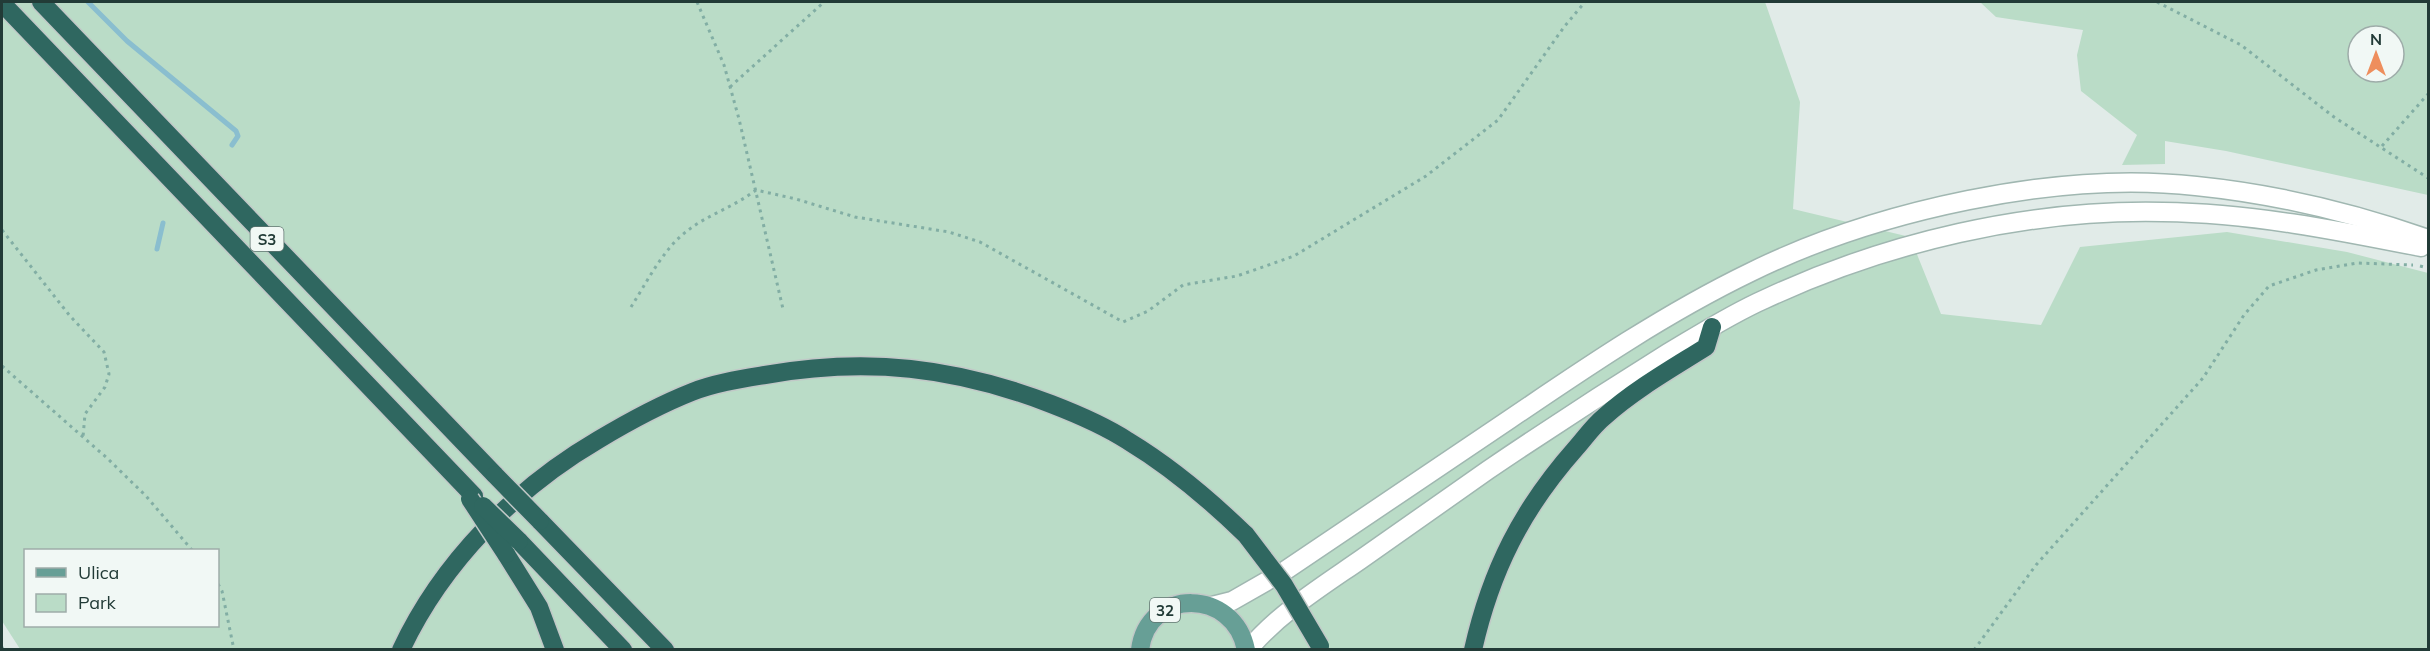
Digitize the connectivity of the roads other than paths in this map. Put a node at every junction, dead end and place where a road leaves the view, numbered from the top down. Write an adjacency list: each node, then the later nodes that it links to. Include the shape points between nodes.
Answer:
1 (41, 2): 12 (highway, S3, bridge)
2 (2, 3): 6 (highway, S3, bridge, via 469,493)
3 (2428, 239): 7 (main road, via 2310,205 2193,185 2148,184 2079,185 2007,194 1951,203 1852,231 1753,270 1649,327 1286,570 1232,601)
4 (2428, 248): 5 (main road, via 2232,216 2161,212 2083,215 1959,233 1896,250 1764,299)
5 (1712, 327): 14 (main road, via 1594,398 1465,486 1277,620); 15 (highway, via 1706,347 1603,418 1550,477 1509,541)
6 (512, 548): 10 (highway); 11 (highway, S3)
7 (1212, 606): 13 (main road, 32, via 1187,603 1163,612 1145,631); 14 (main road, via 1232,619)
8 (1320, 648): 9 (highway, bridge, via 1284,585 1246,535 1186,481 1127,440 1075,413 1023,393 957,375 851,365 733,380 693,392 641,415 569,457 537,480 467,548)
9 (401, 650)
10 (555, 650)
11 (623, 650)
12 (665, 650)
13 (1140, 650)
14 (1247, 650)
15 (1473, 650)

